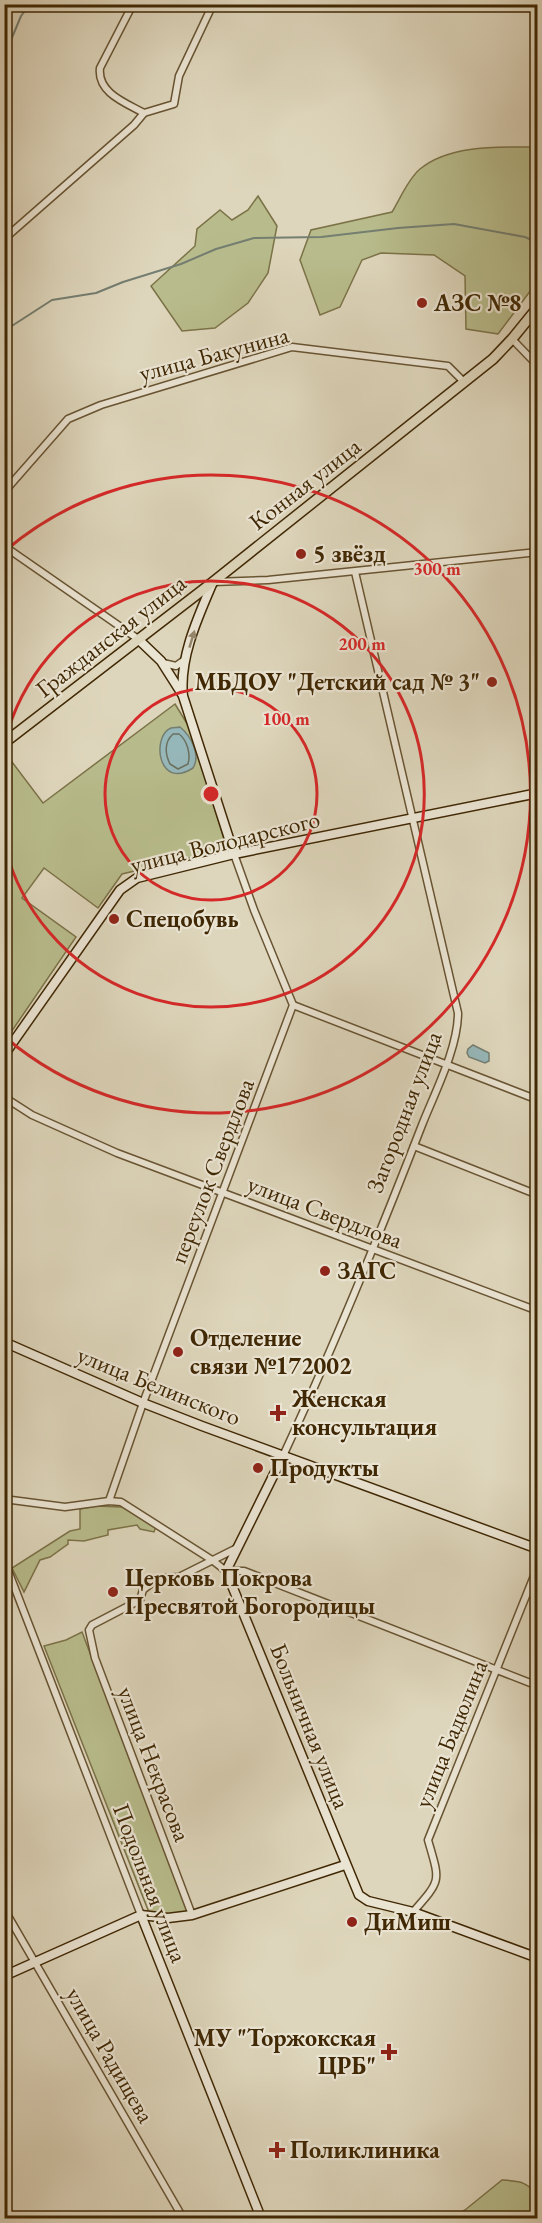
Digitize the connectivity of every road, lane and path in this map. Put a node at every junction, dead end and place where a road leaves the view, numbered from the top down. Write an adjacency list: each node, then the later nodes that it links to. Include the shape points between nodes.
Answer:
1 (133, 4): 3 (street, via 99,76 110,94)
2 (213, 4): 3 (street, via 179,76 174,104)
3 (144, 113): 4 (street)
4 (4, 239)
5 (537, 307): 6 (main road, Конная улица)
6 (512, 339): 7 (street); 8 (main road, Конная улица)
7 (537, 366)
8 (464, 382): 9 (street, улица Бакунина, via 448,366 291,347 68,418); 13 (main road, Конная улица)
9 (4, 492)
10 (4, 546): 16 (street)
11 (537, 552): 12 (street)
12 (355, 572): 13 (street); 22 (street, Загородная улица)
13 (213, 582): 14 (main road, Гражданская улица); 15 (street, Конная улица)
14 (188, 601): 15 (street); 16 (main road, Гражданская улица)
15 (202, 609): 17 (street, Конная улица, one-way to 15)
16 (138, 639): 18 (street, Конная улица); 20 (main road, Гражданская улица)
17 (186, 659): 18 (street, via 171,666); 19 (street, Конная улица)
18 (161, 661): 19 (street, Конная улица)
19 (183, 696): 23 (street, Конная улица)
20 (4, 743)
21 (537, 793): 22 (street, улица Володарского)
22 (412, 819): 23 (street, улица Володарского); 26 (street, Загородная улица, via 458,1013)
23 (234, 855): 24 (street); 25 (street, улица Володарского, via 137,878 124,886)
24 (293, 1005): 26 (street); 30 (street, переулок Свердлова)
25 (4, 1055)
26 (445, 1064): 28 (street); 29 (street, Загородная улица)
27 (4, 1097): 30 (street, улица Свердлова, via 80,1138)
28 (537, 1100)
29 (414, 1146): 31 (street); 32 (street, Загородная улица)
30 (224, 1193): 32 (street, улица Свердлова); 35 (street, переулок Свердлова)
31 (537, 1195)
32 (372, 1249): 33 (street, улица Свердлова); 36 (street, Загородная улица)
33 (537, 1311)
34 (4, 1342): 35 (street, улица Белинского)
35 (143, 1403): 36 (street, улица Белинского); 38 (street, переулок Свердлова)
36 (283, 1456): 39 (street, Загородная улица); 40 (street, улица Белинского)
37 (4, 1499): 38 (street, via 65,1507)
38 (110, 1501): 42 (street, via 122,1502)
39 (240, 1547): 42 (street); 44 (street, Загородная улица)
40 (537, 1549)
41 (4, 1560): 50 (street, Подольная улица)
42 (212, 1560): 44 (street); 51 (street, улица Некрасова, via 180,1576 153,1582 143,1590 140,1600 92,1624 89,1630 95,1658)
43 (537, 1566): 45 (street, улица Бадюлина)
44 (226, 1571): 45 (street, via 244,1571); 47 (street, Больничная улица)
45 (496, 1670): 46 (street); 49 (street, улица Бадюлина, via 428,1840 438,1875 432,1890)
46 (537, 1686)
47 (345, 1865): 49 (street, Больничная улица, via 359,1895); 51 (street)
48 (4, 1909): 53 (street, улица Радищева)
49 (413, 1912): 52 (street)
50 (141, 1915): 51 (street); 53 (street); 56 (street, Подольная улица)
51 (192, 1916)
52 (537, 1958)
53 (35, 1962): 54 (street); 55 (street, улица Радищева)
54 (4, 1976)
55 (183, 2218)
56 (261, 2218)

